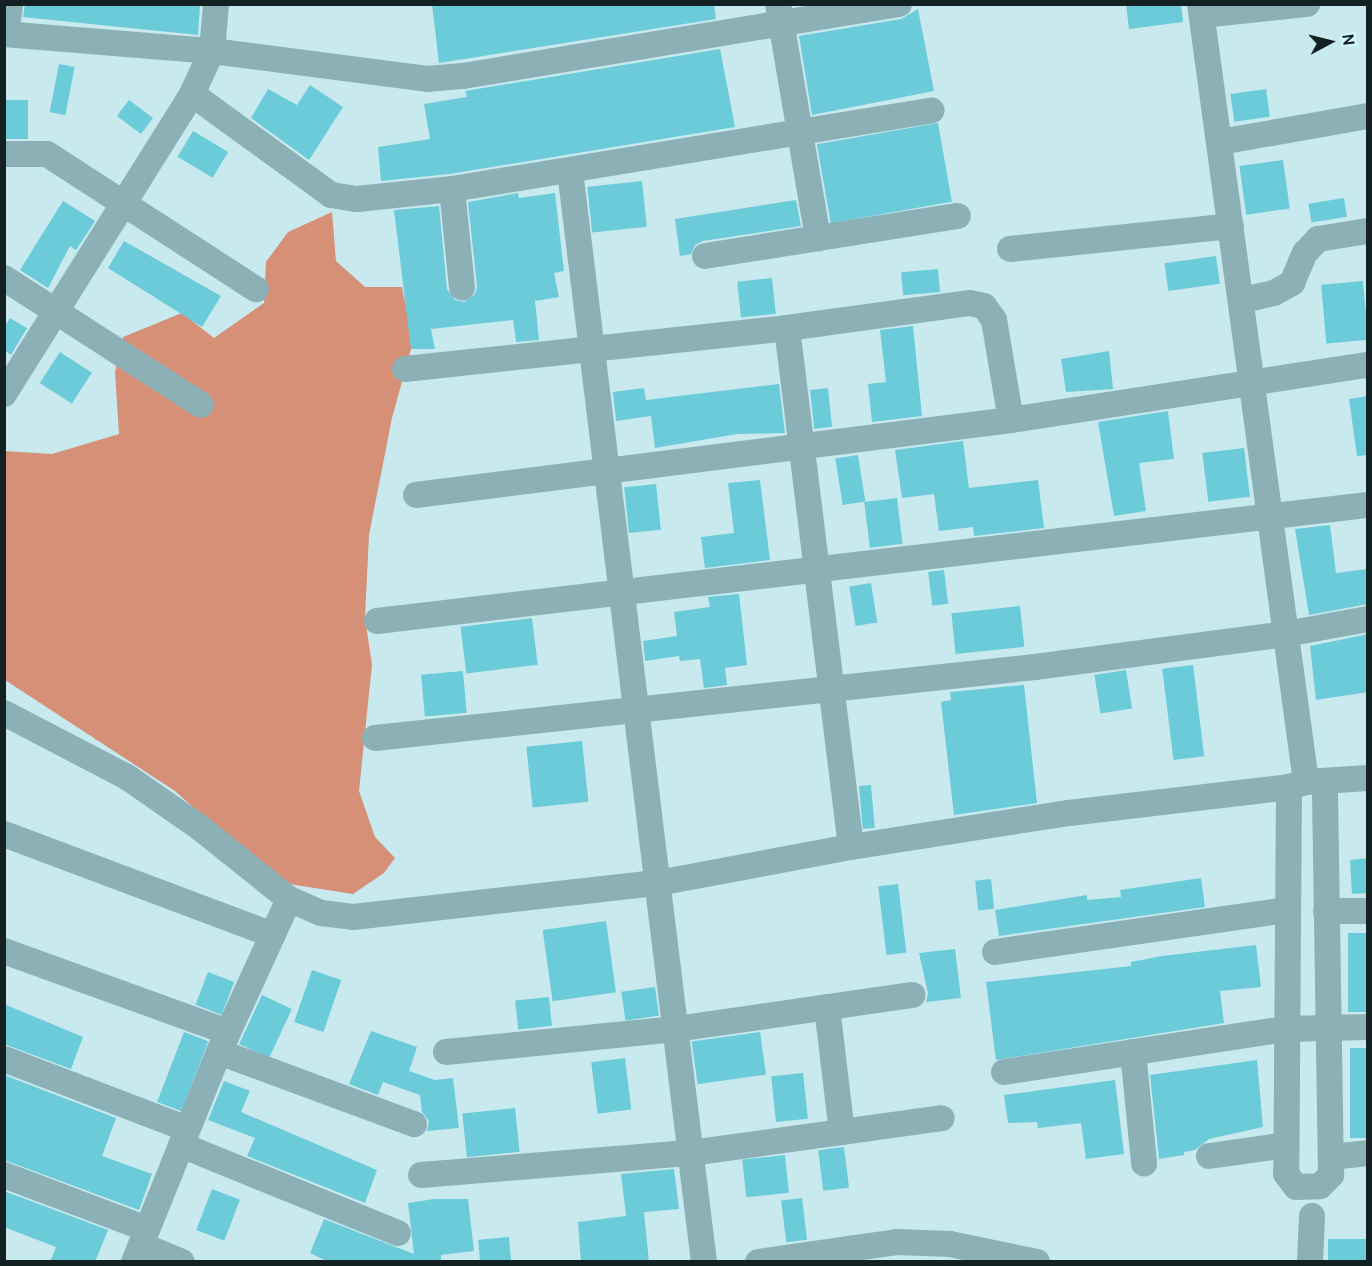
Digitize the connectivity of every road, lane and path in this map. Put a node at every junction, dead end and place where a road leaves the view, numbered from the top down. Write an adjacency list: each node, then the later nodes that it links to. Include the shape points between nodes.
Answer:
1 (10, 4): 7 (street)
2 (216, 4): 8 (street)
3 (899, 4): 6 (street)
4 (1307, 4): 5 (street)
5 (1201, 10): 13 (street)
6 (781, 15): 8 (street, via 463,76 426,79); 12 (street)
7 (5, 34): 8 (street)
8 (212, 51): 9 (street)
9 (192, 94): 16 (street, via 331,195 357,199); 17 (street)
10 (932, 110): 12 (street)
11 (1368, 116): 13 (street)
12 (800, 134): 15 (street); 21 (street)
13 (1220, 142): 19 (street)
14 (4, 154): 17 (street, via 48,154)
15 (570, 171): 16 (street); 30 (street)
16 (452, 189): 25 (street)
17 (122, 202): 26 (street); 28 (street)
18 (958, 216): 21 (street)
19 (1231, 226): 22 (street); 27 (street)
20 (1368, 231): 27 (street, via 1318,239 1305,253 1292,283 1274,294)
21 (818, 239): 23 (street)
22 (1010, 249)
23 (705, 256)
24 (4, 278): 28 (street)
25 (462, 287)
26 (256, 290)
27 (1243, 300): 33 (street)
28 (56, 311): 34 (street); 35 (street)
29 (787, 328): 30 (street); 36 (street, via 970,303 984,306 994,320); 37 (street)
30 (592, 347): 32 (street); 38 (street)
31 (1368, 366): 33 (street)
32 (405, 369)
33 (1254, 385): 36 (street); 41 (street)
34 (4, 394)
35 (201, 405)
36 (1011, 420): 37 (street)
37 (800, 448): 38 (street); 42 (street)
38 (607, 470): 39 (street); 43 (street)
39 (416, 495)
40 (1368, 505): 41 (street)
41 (1272, 519): 42 (street); 46 (street)
42 (816, 570): 43 (street); 47 (street)
43 (622, 592): 45 (street); 48 (street)
44 (1368, 619): 46 (street)
45 (377, 621)
46 (1286, 634): 47 (street); 52 (street)
47 (832, 691): 48 (street); 56 (street)
48 (637, 711): 50 (street); 57 (street)
49 (4, 713): 58 (street, via 127,777 199,827)
50 (375, 738)
51 (1368, 778): 52 (street)
52 (1307, 783): 53 (street); 54 (street); 56 (street)
53 (1325, 826): 54 (street); 60 (street)
54 (1288, 829): 59 (street)
55 (4, 834): 62 (street)
56 (851, 846): 57 (street)
57 (658, 883): 58 (street, via 353,917 321,913); 68 (street)
58 (289, 899): 62 (street)
59 (1287, 910): 64 (street); 69 (street)
60 (1326, 911): 61 (street); 70 (street)
61 (1368, 911)
62 (273, 935): 71 (street)
63 (4, 951): 71 (street)
64 (995, 952)
65 (913, 995): 66 (street)
66 (827, 1007): 68 (street); 78 (street)
67 (1368, 1027): 70 (street)
68 (676, 1029): 72 (street); 81 (street)
69 (1285, 1029): 70 (street); 73 (street); 80 (street)
70 (1330, 1029): 84 (street)
71 (224, 1042): 77 (street); 79 (street)
72 (446, 1052)
73 (1133, 1052): 75 (street); 85 (street)
74 (4, 1059): 79 (street)
75 (1004, 1071)
76 (942, 1118): 78 (street)
77 (414, 1124)
78 (842, 1132): 81 (street)
79 (184, 1137): 89 (street); 90 (street)
80 (1286, 1145): 83 (street); 84 (street, via 1286,1174 1296,1187 1327,1182)
81 (691, 1153): 87 (street); 93 (street)
82 (1368, 1153): 84 (street)
83 (1209, 1156)
84 (1330, 1157)
85 (1144, 1163)
86 (4, 1175): 90 (street)
87 (421, 1175)
88 (1312, 1216): 96 (street)
89 (398, 1233)
90 (141, 1245): 92 (street)
91 (862, 1255): 94 (street); 95 (street, via 897,1242 950,1244)
92 (182, 1262)
93 (704, 1262)
94 (758, 1262)
95 (1037, 1262)
96 (1310, 1262)

